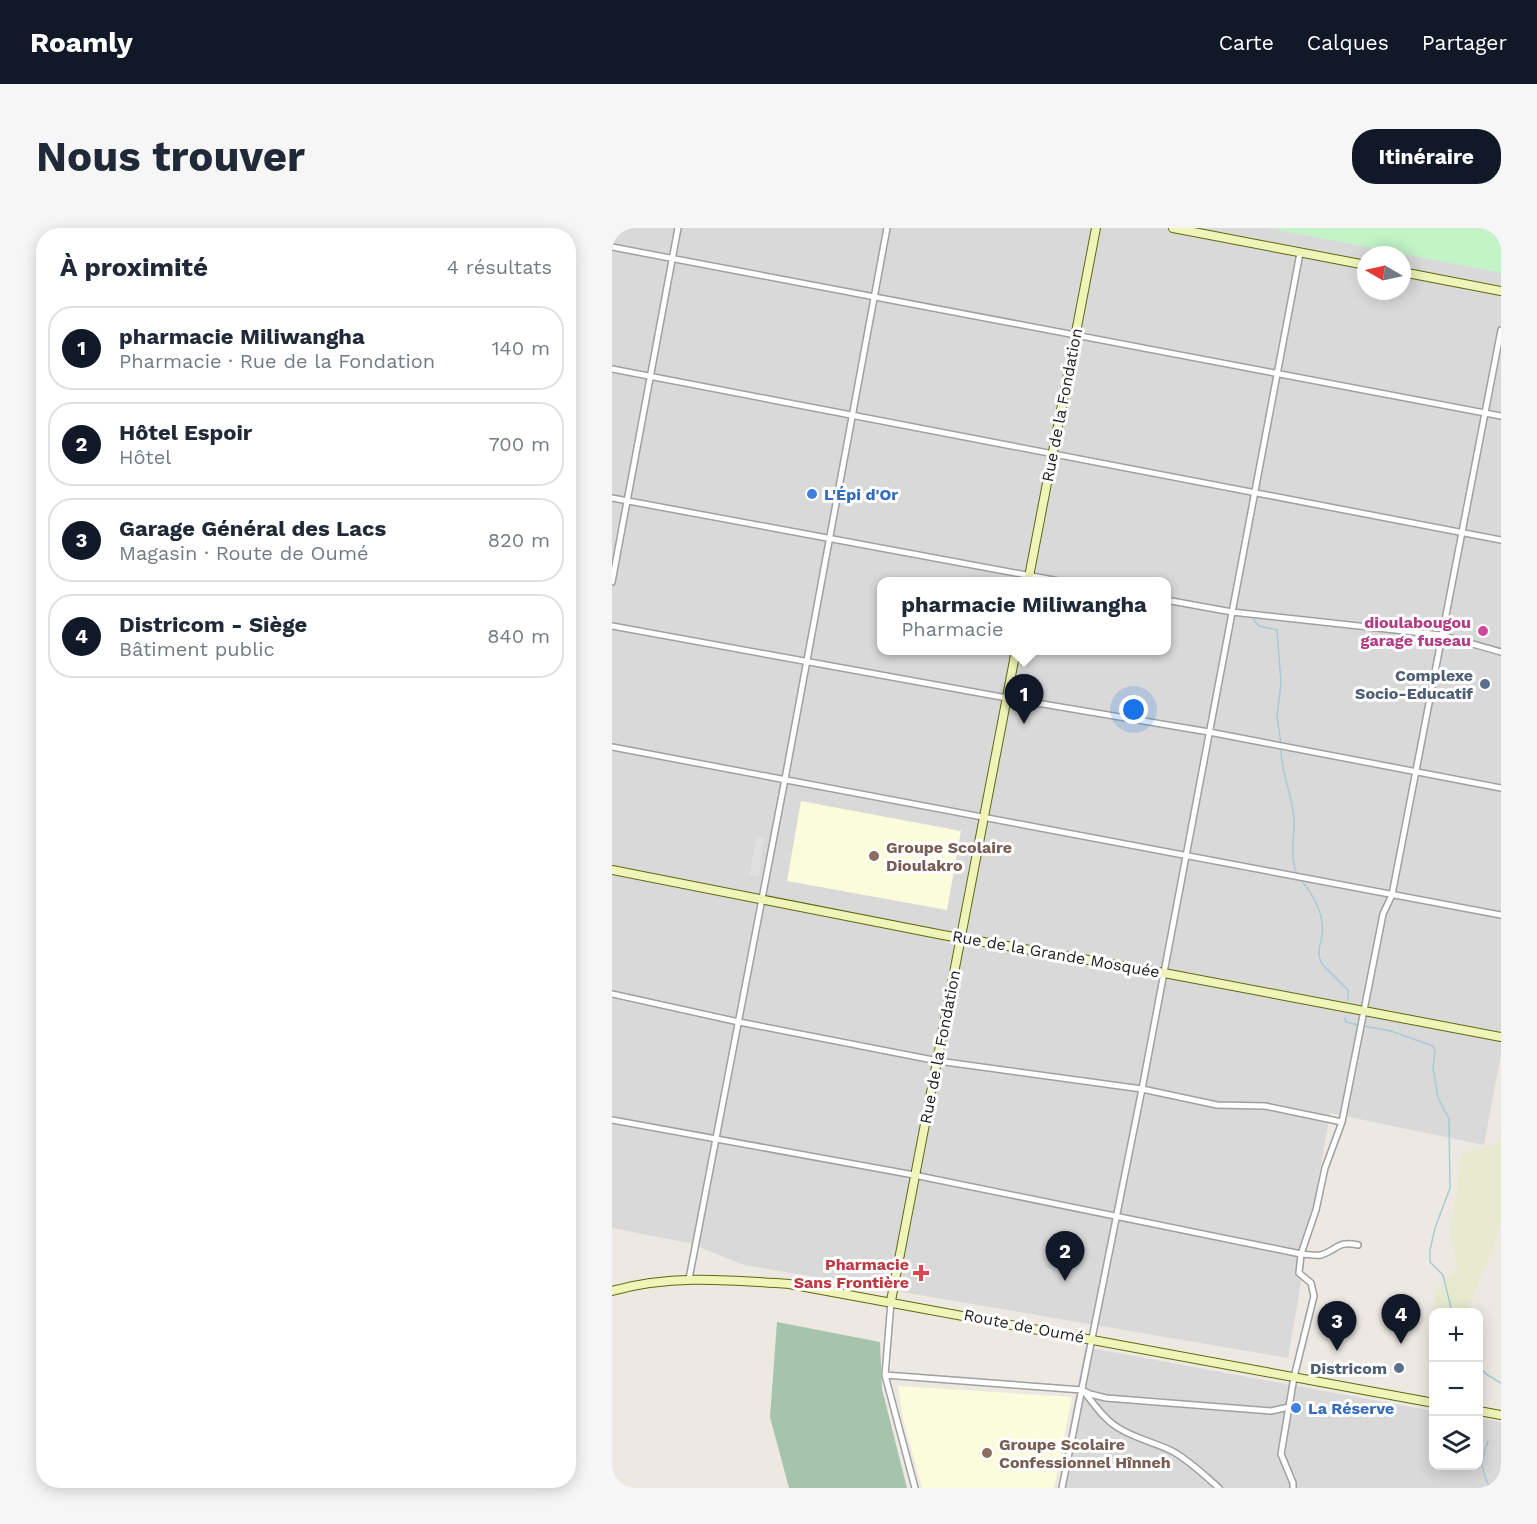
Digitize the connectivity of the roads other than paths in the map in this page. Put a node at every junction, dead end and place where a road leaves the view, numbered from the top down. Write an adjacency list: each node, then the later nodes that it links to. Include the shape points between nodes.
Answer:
1 (678, 228): 7 (street)
2 (887, 228): 11 (street)
3 (1096, 228): 13 (street, Rue de la Fondation)
4 (1173, 228): 6 (street)
5 (612, 247): 7 (street)
6 (1300, 253): 8 (street); 15 (street)
7 (672, 259): 11 (street); 16 (street)
8 (1357, 263)
9 (1411, 274): 10 (street)
10 (1501, 291)
11 (875, 296): 13 (street); 18 (street)
12 (1501, 330): 17 (street)
13 (1076, 334): 15 (street); 20 (street, Rue de la Fondation)
14 (612, 369): 16 (street)
15 (1278, 372): 17 (street); 21 (street)
16 (650, 376): 18 (street); 23 (street)
17 (1485, 412): 19 (street); 24 (street)
18 (852, 414): 20 (street); 25 (street)
19 (1501, 416)
20 (1053, 454): 21 (street); 28 (street, Rue de la Fondation)
21 (1255, 492): 24 (street); 31 (street)
22 (612, 498): 23 (street)
23 (627, 501): 25 (street); 29 (street)
24 (1462, 532): 26 (street); 33 (street)
25 (828, 539): 27 (street); 36 (street)
26 (1501, 540)
27 (1023, 577)
28 (1028, 577)
29 (612, 582)
30 (1171, 601): 31 (street)
31 (1232, 612): 33 (street); 38 (street)
32 (612, 626): 36 (street)
33 (1442, 635): 34 (street); 40 (street)
34 (1501, 652)
35 (1015, 655): 37 (street, Rue de la Fondation)
36 (806, 662): 37 (street); 41 (street)
37 (1007, 699): 38 (street); 43 (street, Rue de la Fondation)
38 (1209, 732): 40 (street); 44 (street)
39 (612, 747): 41 (street)
40 (1416, 771): 42 (street); 46 (street)
41 (785, 780): 43 (street); 47 (street)
42 (1501, 788)
43 (984, 818): 44 (street); 49 (street, Rue de la Fondation)
44 (1186, 856): 46 (street); 50 (street)
45 (612, 870): 47 (street, Rue de la Grande Mosquée)
46 (1392, 895): 48 (street); 52 (street, via 1383,914)
47 (761, 900): 49 (street, Rue de la Grande Mosquée); 53 (street)
48 (1501, 915)
49 (961, 938): 50 (street, Rue de la Grande Mosquée); 55 (street, Rue de la Fondation)
50 (1164, 973): 52 (street, Rue de la Grande Mosquée); 56 (street)
51 (612, 994): 53 (street)
52 (1365, 1011): 54 (street, Rue de la Grande Mosquée); 58 (street)
53 (739, 1022): 55 (street); 59 (street)
54 (1501, 1037)
55 (938, 1061): 56 (street); 60 (street, Rue de la Fondation)
56 (1142, 1089): 58 (street, via 1217,1105 1265,1106); 61 (street)
57 (612, 1120): 59 (street)
58 (1342, 1122): 63 (street)
59 (716, 1138): 60 (street); 64 (street)
60 (914, 1175): 61 (street); 66 (street, Rue de la Fondation)
61 (1117, 1216): 63 (street); 67 (street)
62 (1358, 1245): 63 (street, via 1338,1245 1319,1256)
63 (1301, 1254): 69 (street, via 1299,1273 1311,1283 1314,1296)
64 (689, 1279): 65 (street, Route de Oumé); 66 (street, Route de Oumé, via 789,1284)
65 (612, 1291)
66 (891, 1301): 67 (street, Route de Oumé); 68 (street)
67 (1092, 1339): 69 (street, Route de Oumé); 70 (street)
68 (885, 1375): 70 (street); 75 (street)
69 (1294, 1377): 71 (street, Route de Oumé); 72 (street)
70 (1082, 1390): 72 (street, via 1106,1398 1236,1409 1272,1411); 76 (street); 77 (street, via 1118,1428 1170,1450)
71 (1429, 1402)
72 (1289, 1407): 78 (street, via 1281,1454)
73 (1483, 1412): 74 (street)
74 (1501, 1415)
75 (915, 1488)
76 (1062, 1488)
77 (1219, 1488)
78 (1293, 1488)

